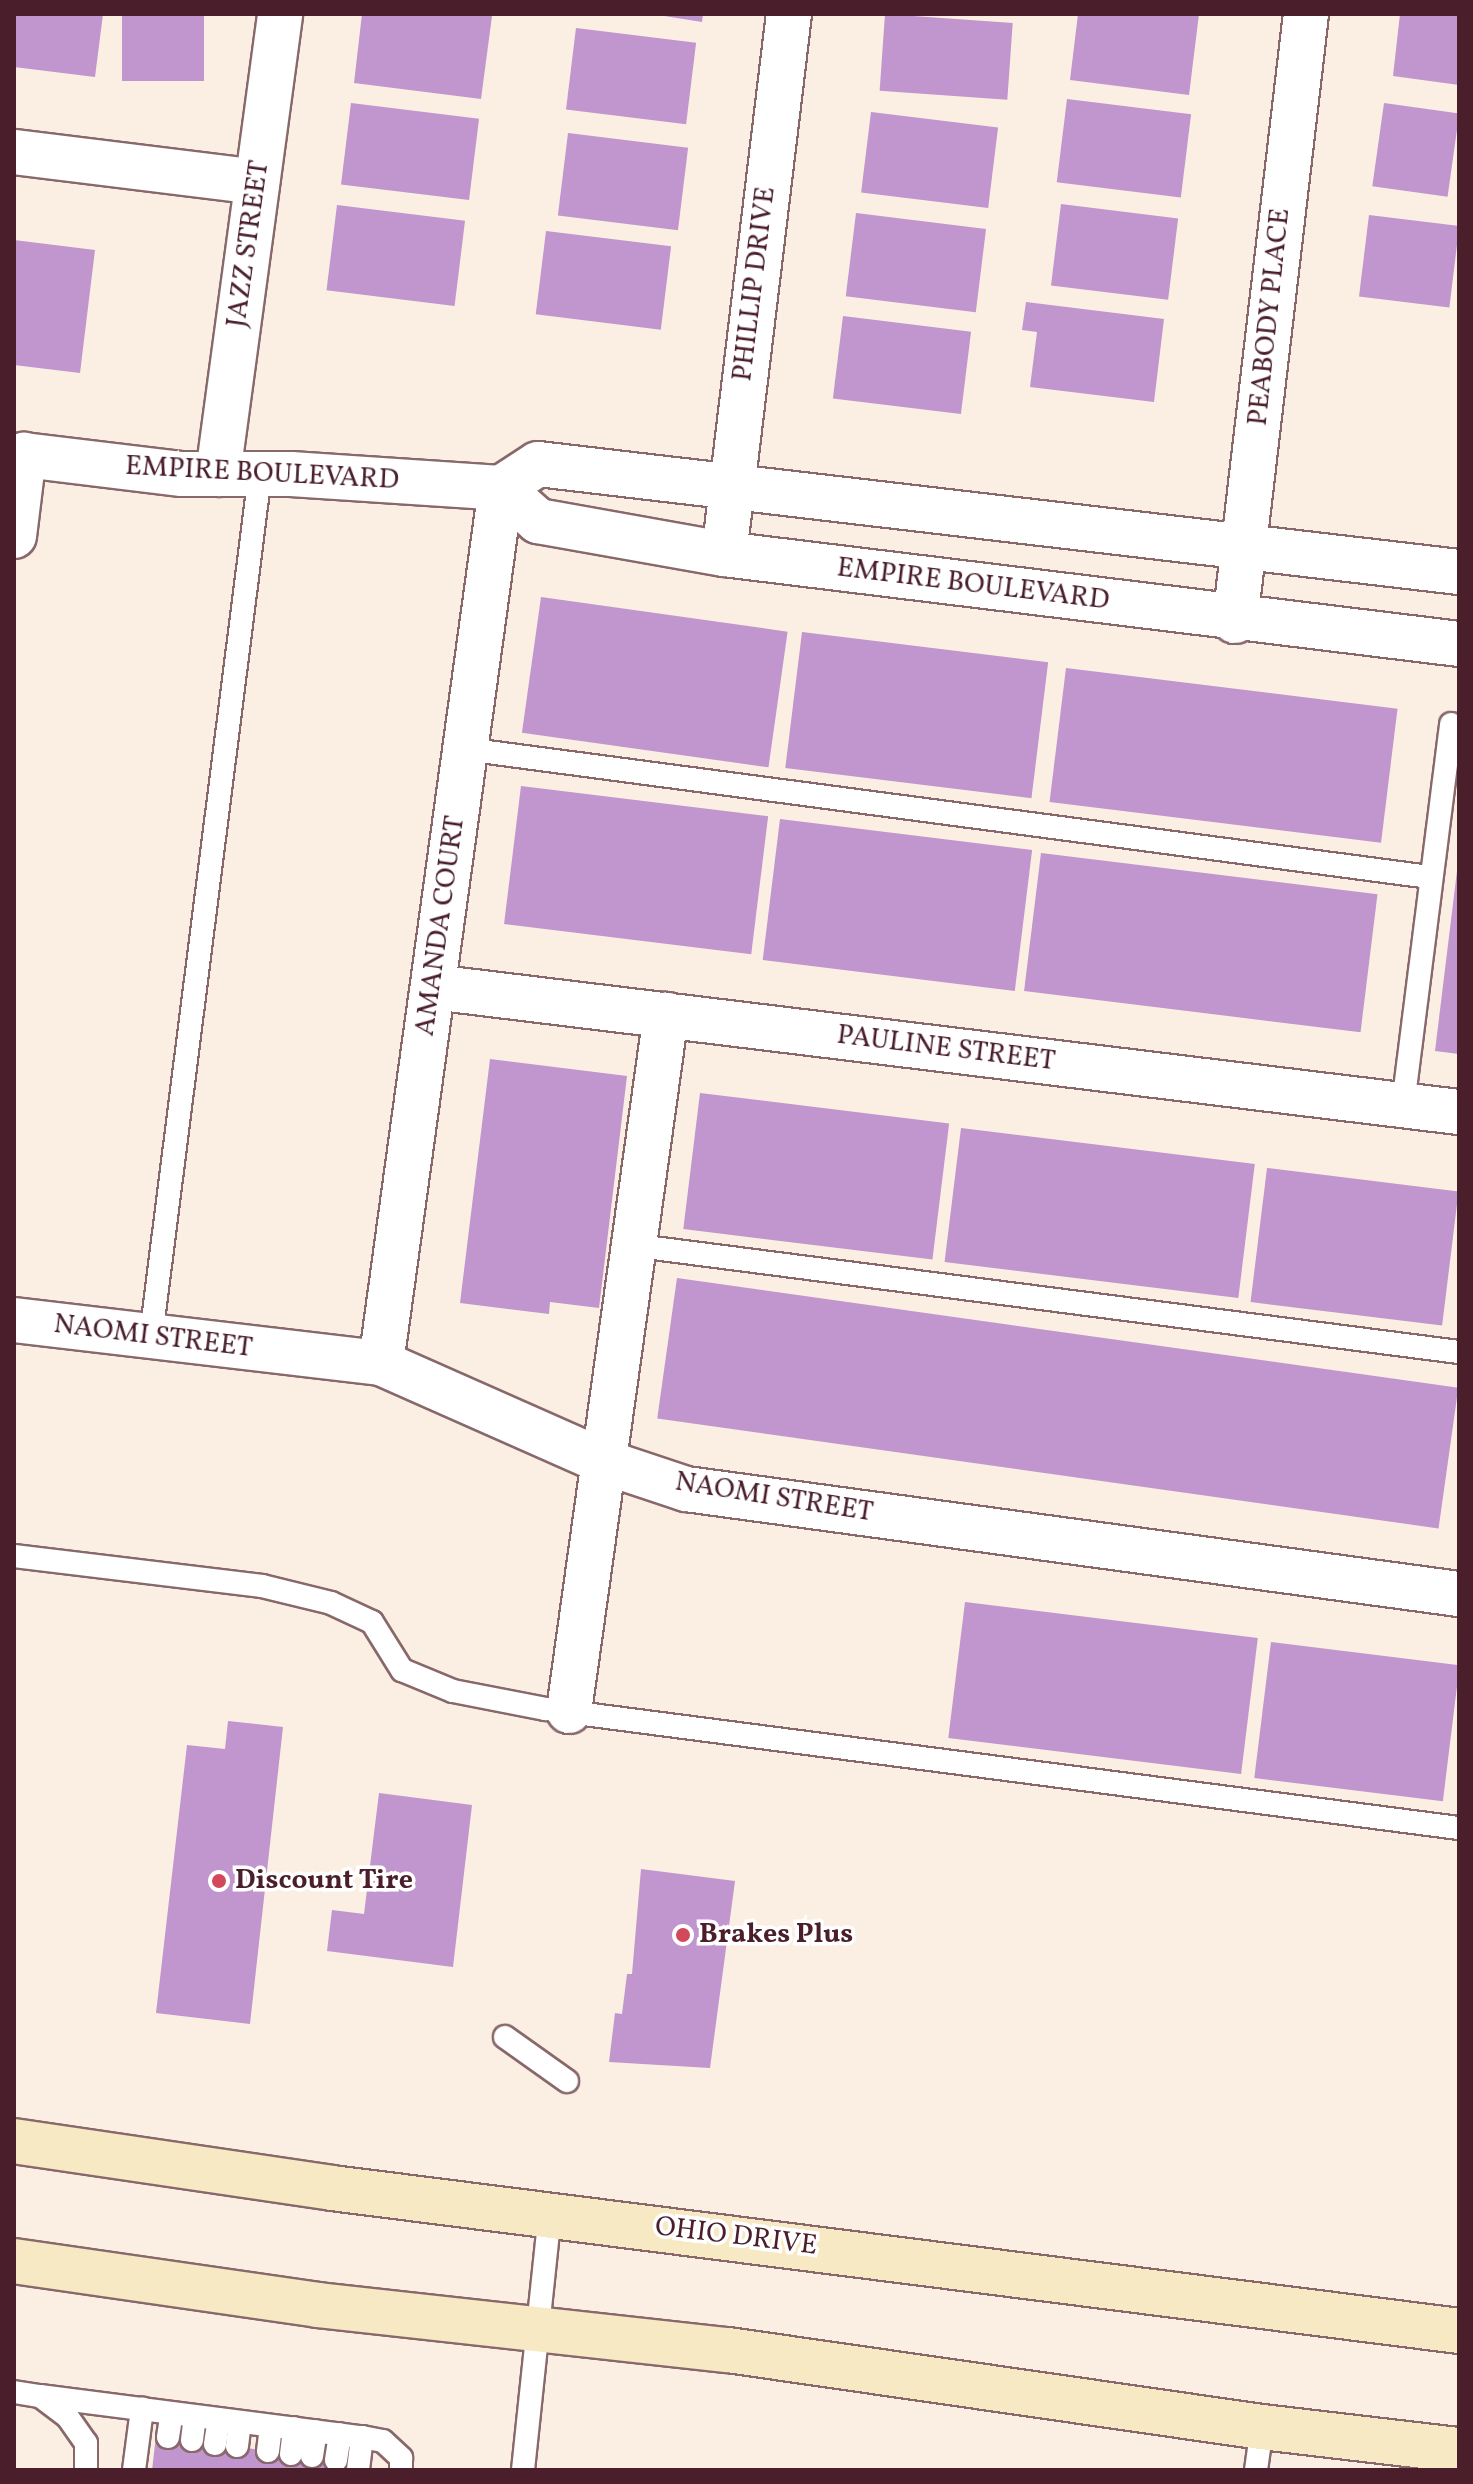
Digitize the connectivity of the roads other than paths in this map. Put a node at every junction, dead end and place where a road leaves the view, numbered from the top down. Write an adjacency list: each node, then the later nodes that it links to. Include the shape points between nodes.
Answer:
1 (280, 14): 5 (street, JAZZ STREET)
2 (789, 14): 8 (street, PHILLIP DRIVE)
3 (1306, 14): 11 (street, PEABODY PLACE)
4 (14, 152): 5 (street)
5 (257, 182): 7 (street, JAZZ STREET)
6 (19, 452): 7 (street, EMPIRE BOULEVARD); 10 (street)
7 (239, 474): 9 (street, EMPIRE BOULEVARD); 25 (lane)
8 (732, 483): 9 (street, via 538,464); 11 (street); 12 (street, PHILLIP DRIVE)
9 (501, 488): 12 (street, EMPIRE BOULEVARD, via 538,521); 17 (street, AMANDA COURT)
10 (14, 536)
11 (1246, 548): 13 (street); 14 (street, PEABODY PLACE)
12 (724, 554): 14 (street, EMPIRE BOULEVARD)
13 (1459, 572)
14 (1235, 621): 15 (street, EMPIRE BOULEVARD)
15 (1459, 644)
16 (1451, 724): 18 (lane)
17 (465, 749): 18 (lane); 19 (street, AMANDA COURT)
18 (1429, 877): 21 (lane)
19 (433, 987): 20 (street, PAULINE STREET); 27 (street, AMANDA COURT)
20 (666, 1015): 21 (street, PAULINE STREET); 23 (street)
21 (1403, 1105): 22 (street, PAULINE STREET)
22 (1459, 1112)
23 (638, 1246): 26 (lane); 28 (street)
24 (14, 1320): 25 (street, NAOMI STREET)
25 (151, 1336): 27 (street, NAOMI STREET)
26 (1459, 1352)
27 (381, 1363): 28 (street, NAOMI STREET)
28 (602, 1461): 30 (street, NAOMI STREET, via 686,1489); 31 (street)
29 (14, 1556): 31 (lane, via 262,1586 331,1603 372,1622 402,1670 453,1691)
30 (1459, 1594)
31 (569, 1711): 32 (lane)
32 (1459, 1828)
33 (505, 2037): 34 (lane)
34 (567, 2081)
35 (14, 2141): 36 (main road, OHIO DRIVE, via 332,2188)
36 (550, 2213): 38 (lane); 39 (main road, OHIO DRIVE)
37 (14, 2261): 38 (main road, via 318,2305)
38 (539, 2329): 47 (main road, via 728,2350); 61 (lane)
39 (1459, 2331)
40 (14, 2392): 41 (lane)
41 (40, 2396): 42 (lane); 57 (lane, via 67,2416 86,2443)
42 (142, 2409): 43 (lane); 58 (lane)
43 (172, 2413): 44 (lane); 50 (lane)
44 (195, 2416): 45 (lane); 51 (lane)
45 (229, 2420): 46 (lane); 52 (lane)
46 (271, 2426): 48 (lane); 54 (lane)
47 (1262, 2427): 53 (main road); 62 (lane)
48 (305, 2430): 49 (lane); 55 (lane)
49 (351, 2436): 56 (lane); 59 (lane); 60 (lane, via 383,2441 401,2458)
50 (168, 2437)
51 (192, 2440)
52 (226, 2445)
53 (1459, 2450)
54 (268, 2451)
55 (302, 2455)
56 (336, 2460)
57 (86, 2470)
58 (134, 2470)
59 (358, 2470)
60 (401, 2470)
61 (523, 2470)
62 (1256, 2470)

